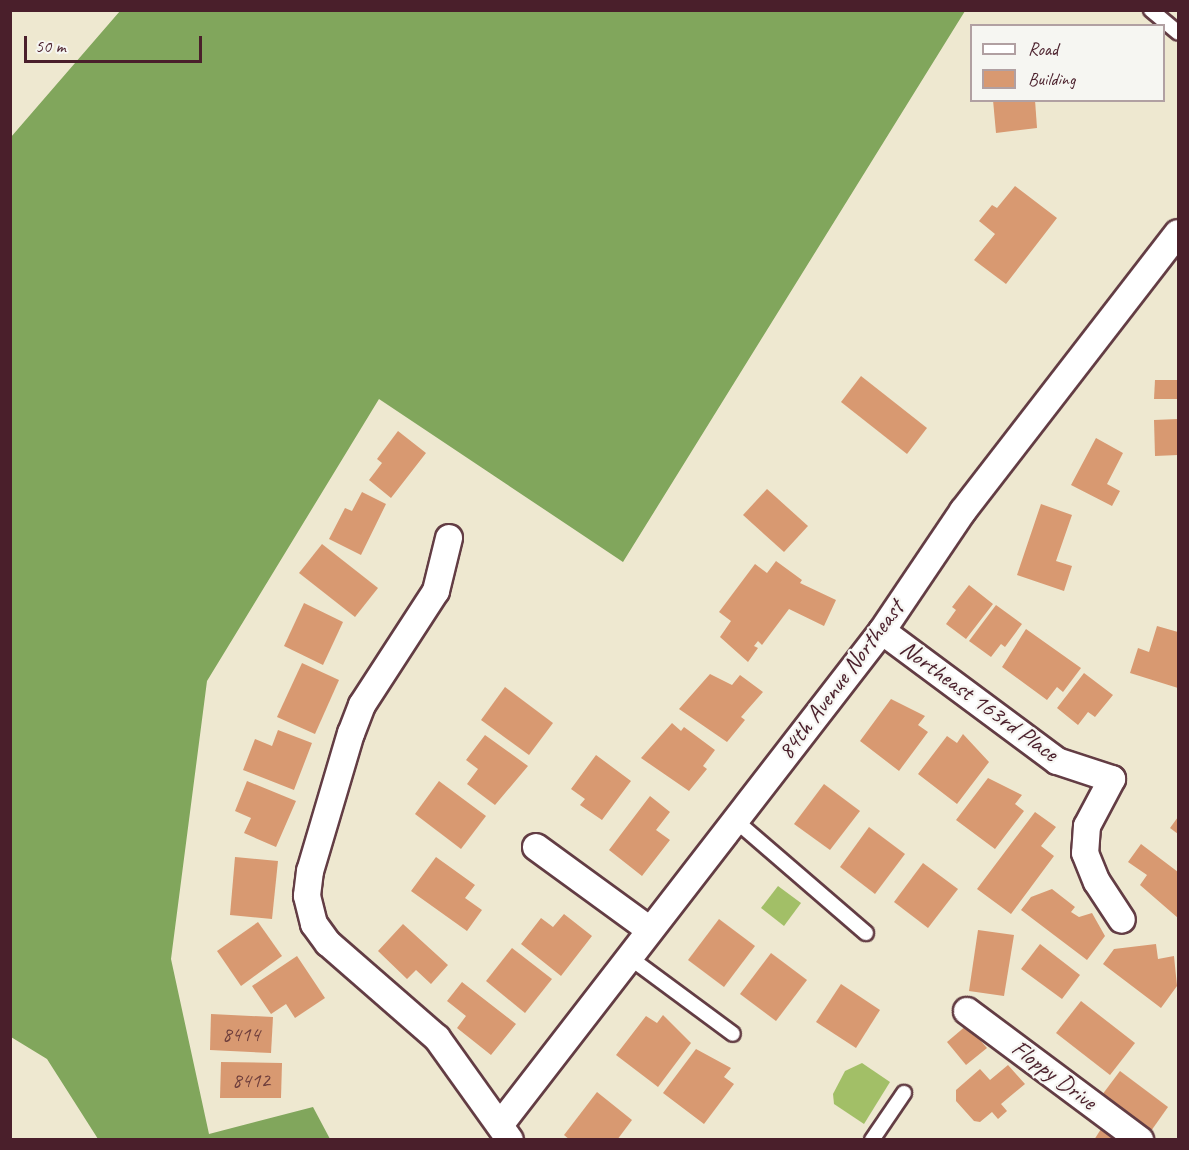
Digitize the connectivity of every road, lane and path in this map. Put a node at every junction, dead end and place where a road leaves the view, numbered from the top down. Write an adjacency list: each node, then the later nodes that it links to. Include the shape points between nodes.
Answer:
1 (1151, 10): 2 (lane)
2 (1179, 33)
3 (1179, 233): 5 (street, 84th Avenue Northeast, via 963,511)
4 (449, 538): 15 (street, via 436,591 362,705 310,871 307,896 314,924 328,943 437,1038)
5 (882, 631): 6 (street, 84th Avenue Northeast); 8 (street, Northeast 163rd Place, via 1057,761 1112,779 1087,826 1085,853 1097,882)
6 (735, 819): 9 (street, 84th Avenue Northeast); 10 (lane)
7 (536, 847): 9 (street)
8 (1122, 920)
9 (651, 930): 11 (street, 84th Avenue Northeast)
10 (866, 933)
11 (629, 957): 13 (lane); 15 (street, 84th Avenue Northeast)
12 (967, 1011): 17 (street, Floppy Drive)
13 (732, 1034)
14 (904, 1094): 16 (lane)
15 (505, 1132)
16 (872, 1140)
17 (1140, 1140)

